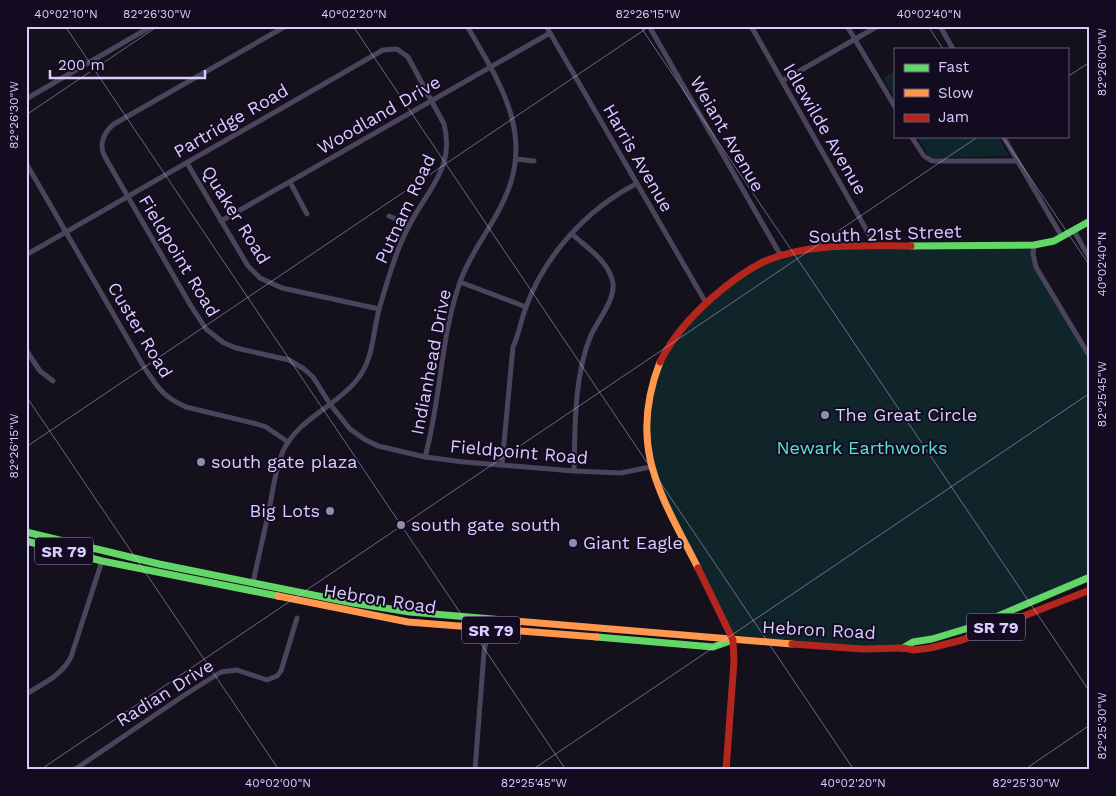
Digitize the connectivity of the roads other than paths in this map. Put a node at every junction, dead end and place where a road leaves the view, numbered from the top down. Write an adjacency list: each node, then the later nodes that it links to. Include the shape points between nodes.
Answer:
1 (152, 26): 15 (street)
2 (286, 26): 27 (street, Fieldpoint Road, via 110,128 103,139 102,151)
3 (467, 26): 13 (street, Indianhead Drive)
4 (546, 26): 10 (street, Harris Avenue)
5 (649, 26): 40 (street, Weiant Avenue)
6 (751, 26): 14 (street, Idlewilde Avenue)
7 (847, 26): 11 (street)
8 (878, 26): 11 (street)
9 (940, 26): 12 (street)
10 (550, 33): 13 (street, Woodland Drive); 26 (street, Harris Avenue)
11 (854, 40): 14 (street); 17 (street)
12 (951, 48)
13 (491, 67): 16 (street, Woodland Drive); 20 (street, Indianhead Drive, via 513,121)
14 (782, 81): 37 (street, Idlewilde Avenue)
15 (26, 99)
16 (431, 101): 23 (street, Partridge Road, via 406,54 385,49); 25 (street, Woodland Drive); 32 (street, Putnam Road, via 447,136 445,161)
17 (894, 105)
18 (912, 138): 22 (street, via 932,162)
19 (1004, 138): 22 (street)
20 (516, 159): 21 (street); 42 (street, Indianhead Drive, via 503,203)
21 (534, 161)
22 (1017, 161): 36 (street)
23 (187, 162): 27 (street, Partridge Road); 30 (street, Quaker Road)
24 (26, 163): 34 (street, Custer Road)
25 (290, 182): 28 (street); 30 (street, Woodland Drive)
26 (636, 184): 35 (street, via 604,204); 43 (street, Harris Avenue)
27 (128, 196): 34 (street, Partridge Road); 49 (street, Fieldpoint Road, via 208,331 236,348 280,357 298,365 313,378)
28 (307, 214)
29 (389, 216): 32 (street)
30 (221, 221): 45 (street, Quaker Road, via 248,266 266,282)
31 (1090, 221): 33 (main road, South 21st Street)
32 (409, 225): 45 (street, Putnam Road)
33 (1074, 231): 36 (main road, South 21st Street); 41 (street)
34 (66, 232): 39 (street, Partridge Road); 50 (street, Custer Road, via 144,367 162,392 191,408 266,427)
35 (572, 234): 44 (street, via 551,260); 54 (street, via 600,258 613,285 582,366)
36 (1062, 237): 38 (main road, South 21st Street)
37 (875, 245): 38 (main road, South 21st Street); 40 (main road, South 21st Street, via 808,250)
38 (1034, 245): 47 (street, via 1036,266)
39 (26, 255)
40 (781, 256): 43 (main road, South 21st Street, via 741,273)
41 (1090, 259)
42 (460, 282): 44 (street); 51 (street, Indianhead Drive, via 446,338)
43 (706, 303): 53 (main road, South 21st Street, via 680,329 654,379 648,406)
44 (526, 308): 52 (street, via 513,347)
45 (379, 309): 49 (street, Putnam Road, via 370,358 356,381)
46 (26, 350): 48 (street, via 40,371)
47 (1090, 357)
48 (53, 381)
49 (330, 404): 50 (street, Putnam Road); 51 (street, Fieldpoint Road, via 350,429 364,439 378,446)
50 (288, 442): 59 (street, Putnam Road, via 275,474)
51 (425, 457): 52 (street, Fieldpoint Road)
52 (502, 464): 54 (street, Fieldpoint Road)
53 (650, 467): 54 (street, Fieldpoint Road, via 621,473); 67 (main road, South 21st Street)
54 (574, 472)
55 (26, 532): 59 (main road, Hebron Road / SR 79, via 113,554)
56 (26, 541): 57 (main road, Hebron Road / SR 79)
57 (102, 561): 60 (main road, Hebron Road / SR 79); 69 (street, via 68,664 55,677)
58 (1090, 578): 68 (main road, Hebron Road / SR 79, via 972,627 913,642)
59 (253, 582): 60 (street, Putnam Road); 63 (main road, Hebron Road / SR 79, via 410,612)
60 (251, 591): 64 (main road, Hebron Road / SR 79)
61 (1088, 591): 68 (main road, Hebron Road / SR 79, via 962,640 930,648)
62 (297, 618): 70 (street, Radian Drive, via 277,676 267,680 237,670 222,672)
63 (486, 618): 64 (main road, via 473,624 425,620); 65 (main road, Hebron Road / SR 79)
64 (418, 623): 66 (main road, Hebron Road / SR 79)
65 (541, 624): 66 (main road, via 501,624); 67 (main road, Hebron Road / SR 79)
66 (488, 629): 67 (main road, Hebron Road / SR 79, via 713,647); 71 (street)
67 (733, 640): 68 (main road, Hebron Road / SR 79, via 863,649); 72 (main road)
68 (903, 648)
69 (26, 694)
70 (74, 770)
71 (474, 770)
72 (726, 770)

